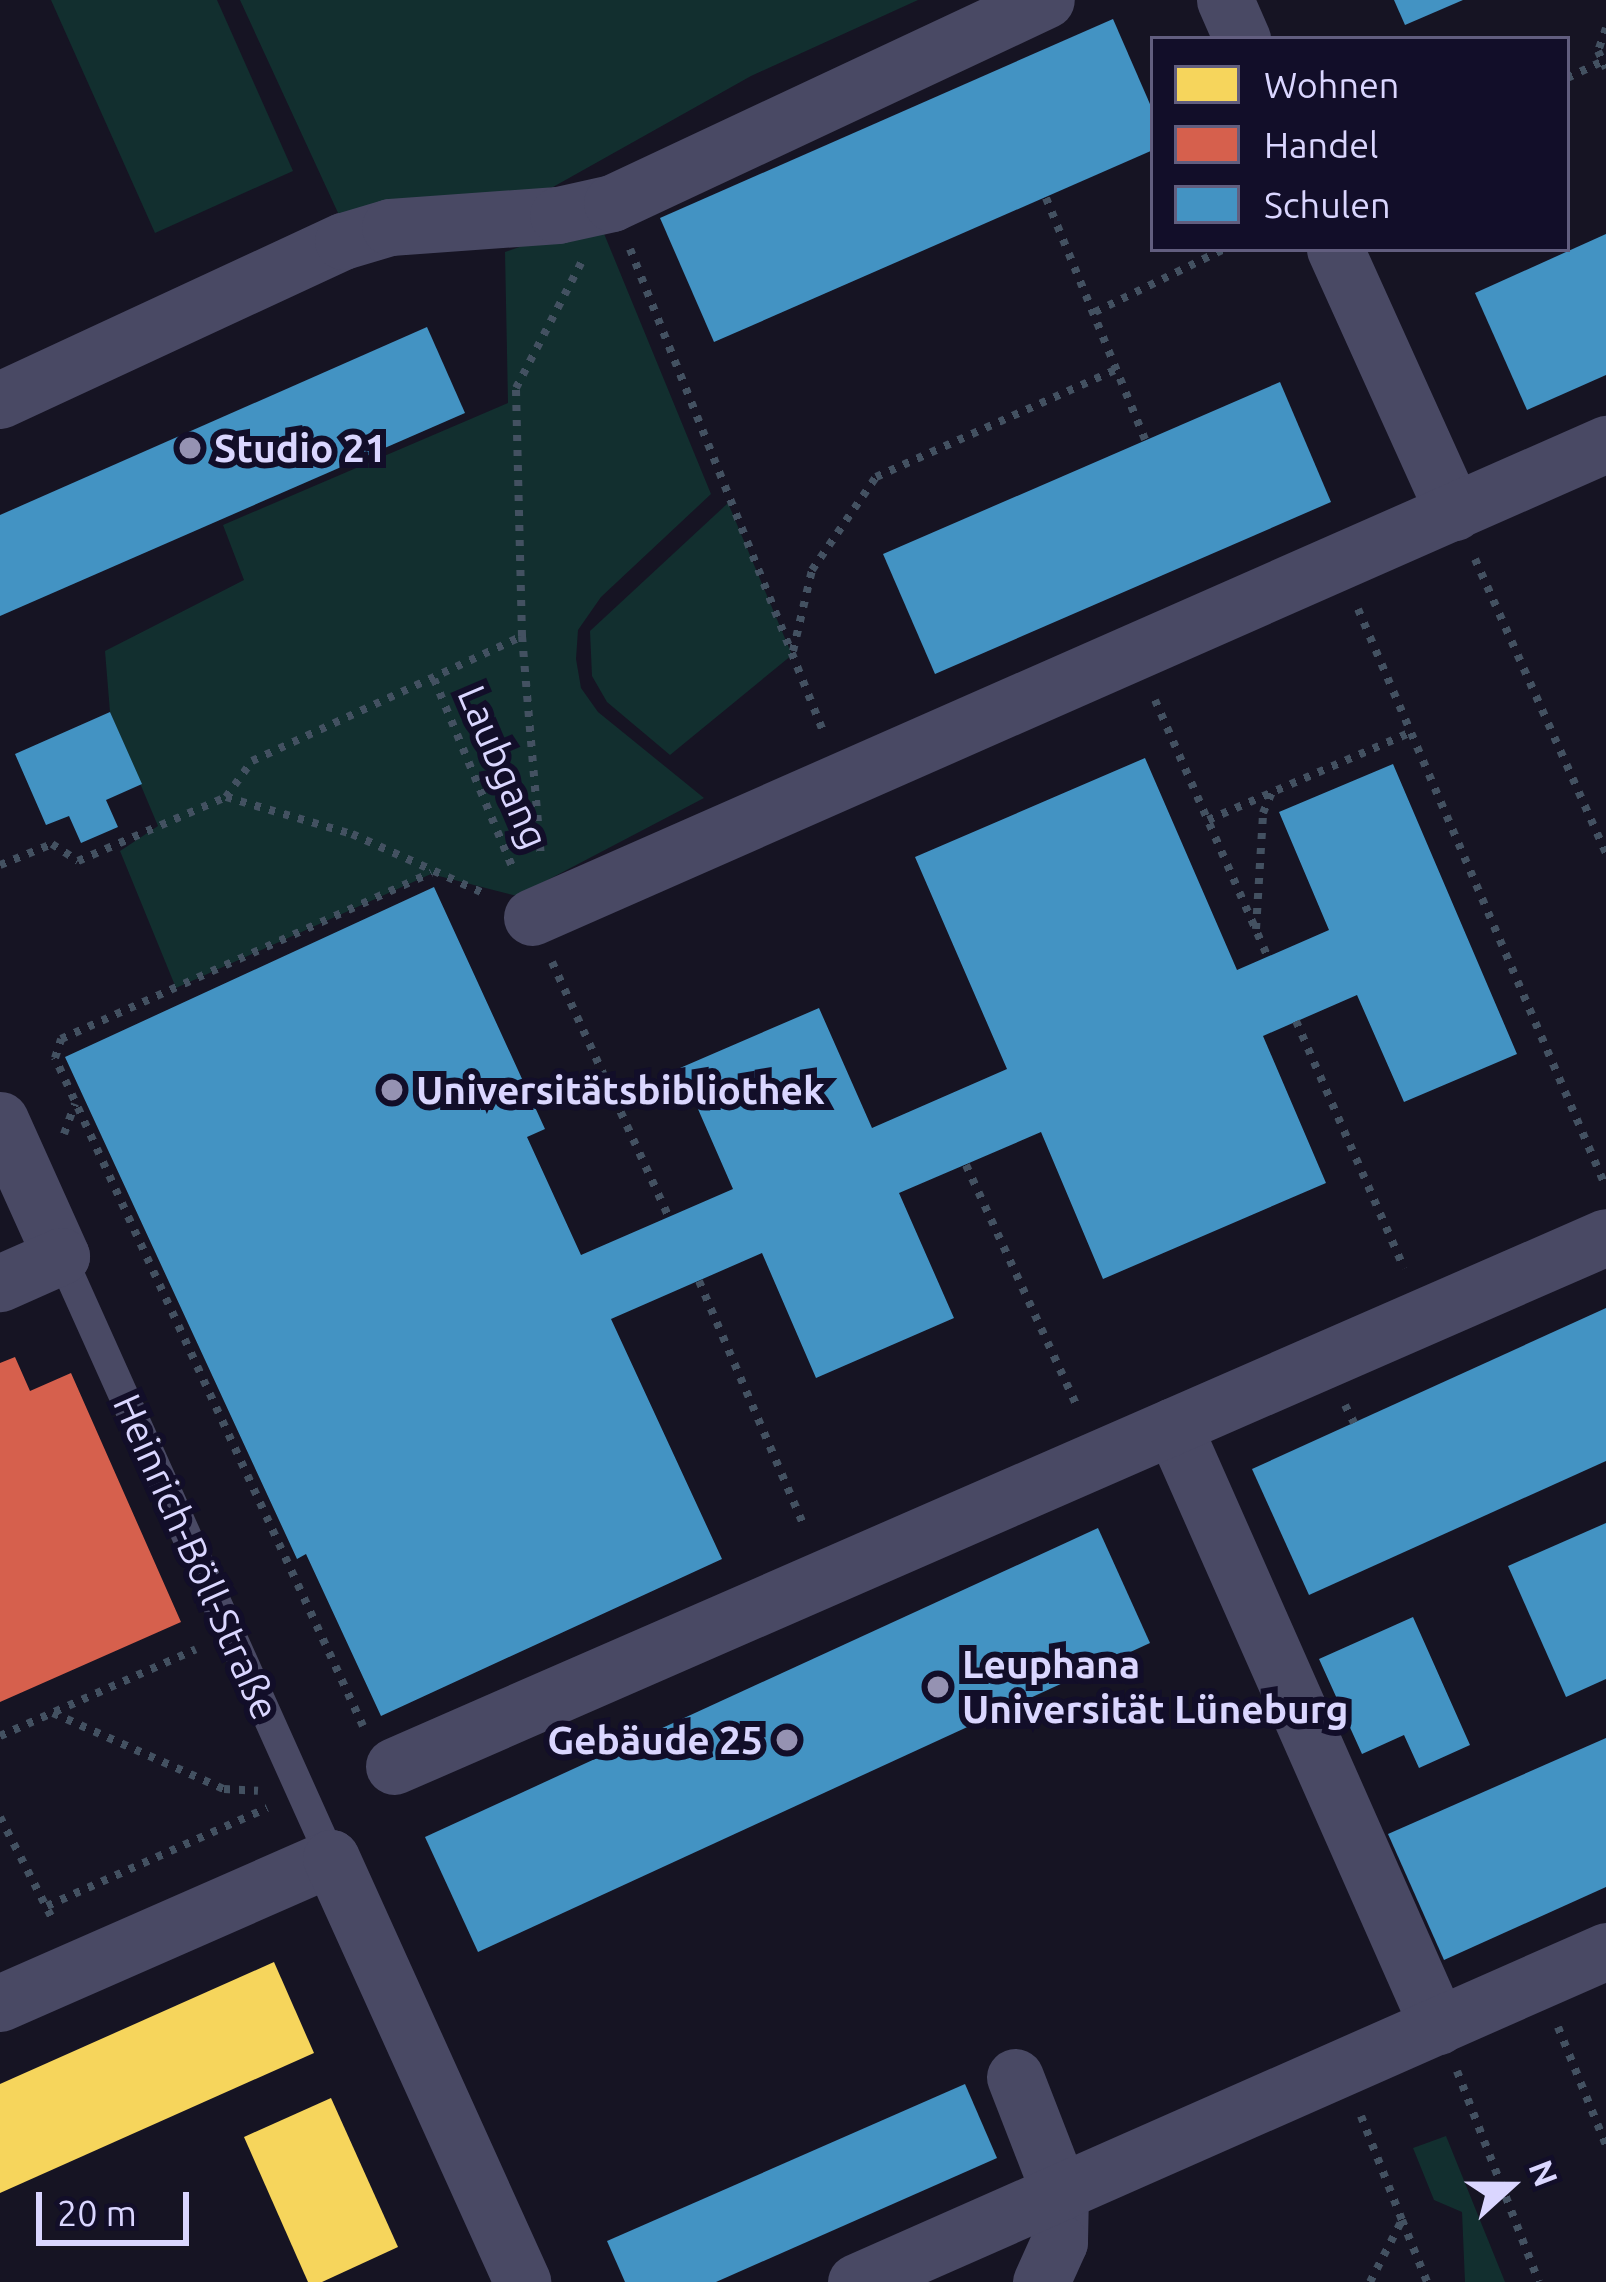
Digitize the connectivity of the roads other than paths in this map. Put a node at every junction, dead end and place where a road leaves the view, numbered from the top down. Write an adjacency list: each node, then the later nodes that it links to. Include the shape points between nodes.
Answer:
1 (1046, 0): 5 (street, via 612,203 558,215 390,227 343,241)
2 (1225, 0): 3 (street)
3 (1241, 36)
4 (1336, 252): 7 (street)
5 (0, 400)
6 (1606, 444): 7 (street)
7 (1454, 512): 8 (street, via 845,783)
8 (534, 900)
9 (0, 1120): 11 (street)
10 (1606, 1237): 13 (street)
11 (61, 1256): 12 (street); 15 (lane, Heinrich-Böll-Straße)
12 (0, 1283)
13 (1173, 1426): 14 (street); 18 (street)
14 (399, 1764)
15 (331, 1858): 17 (street); 21 (street, Heinrich-Böll-Straße)
16 (1606, 1952): 18 (street)
17 (0, 2003)
18 (1438, 2026): 20 (street)
19 (1015, 2077): 20 (street)
20 (1060, 2193): 22 (street); 23 (street, via 1058,2242)
21 (522, 2282)
22 (856, 2282)
23 (1041, 2282)

